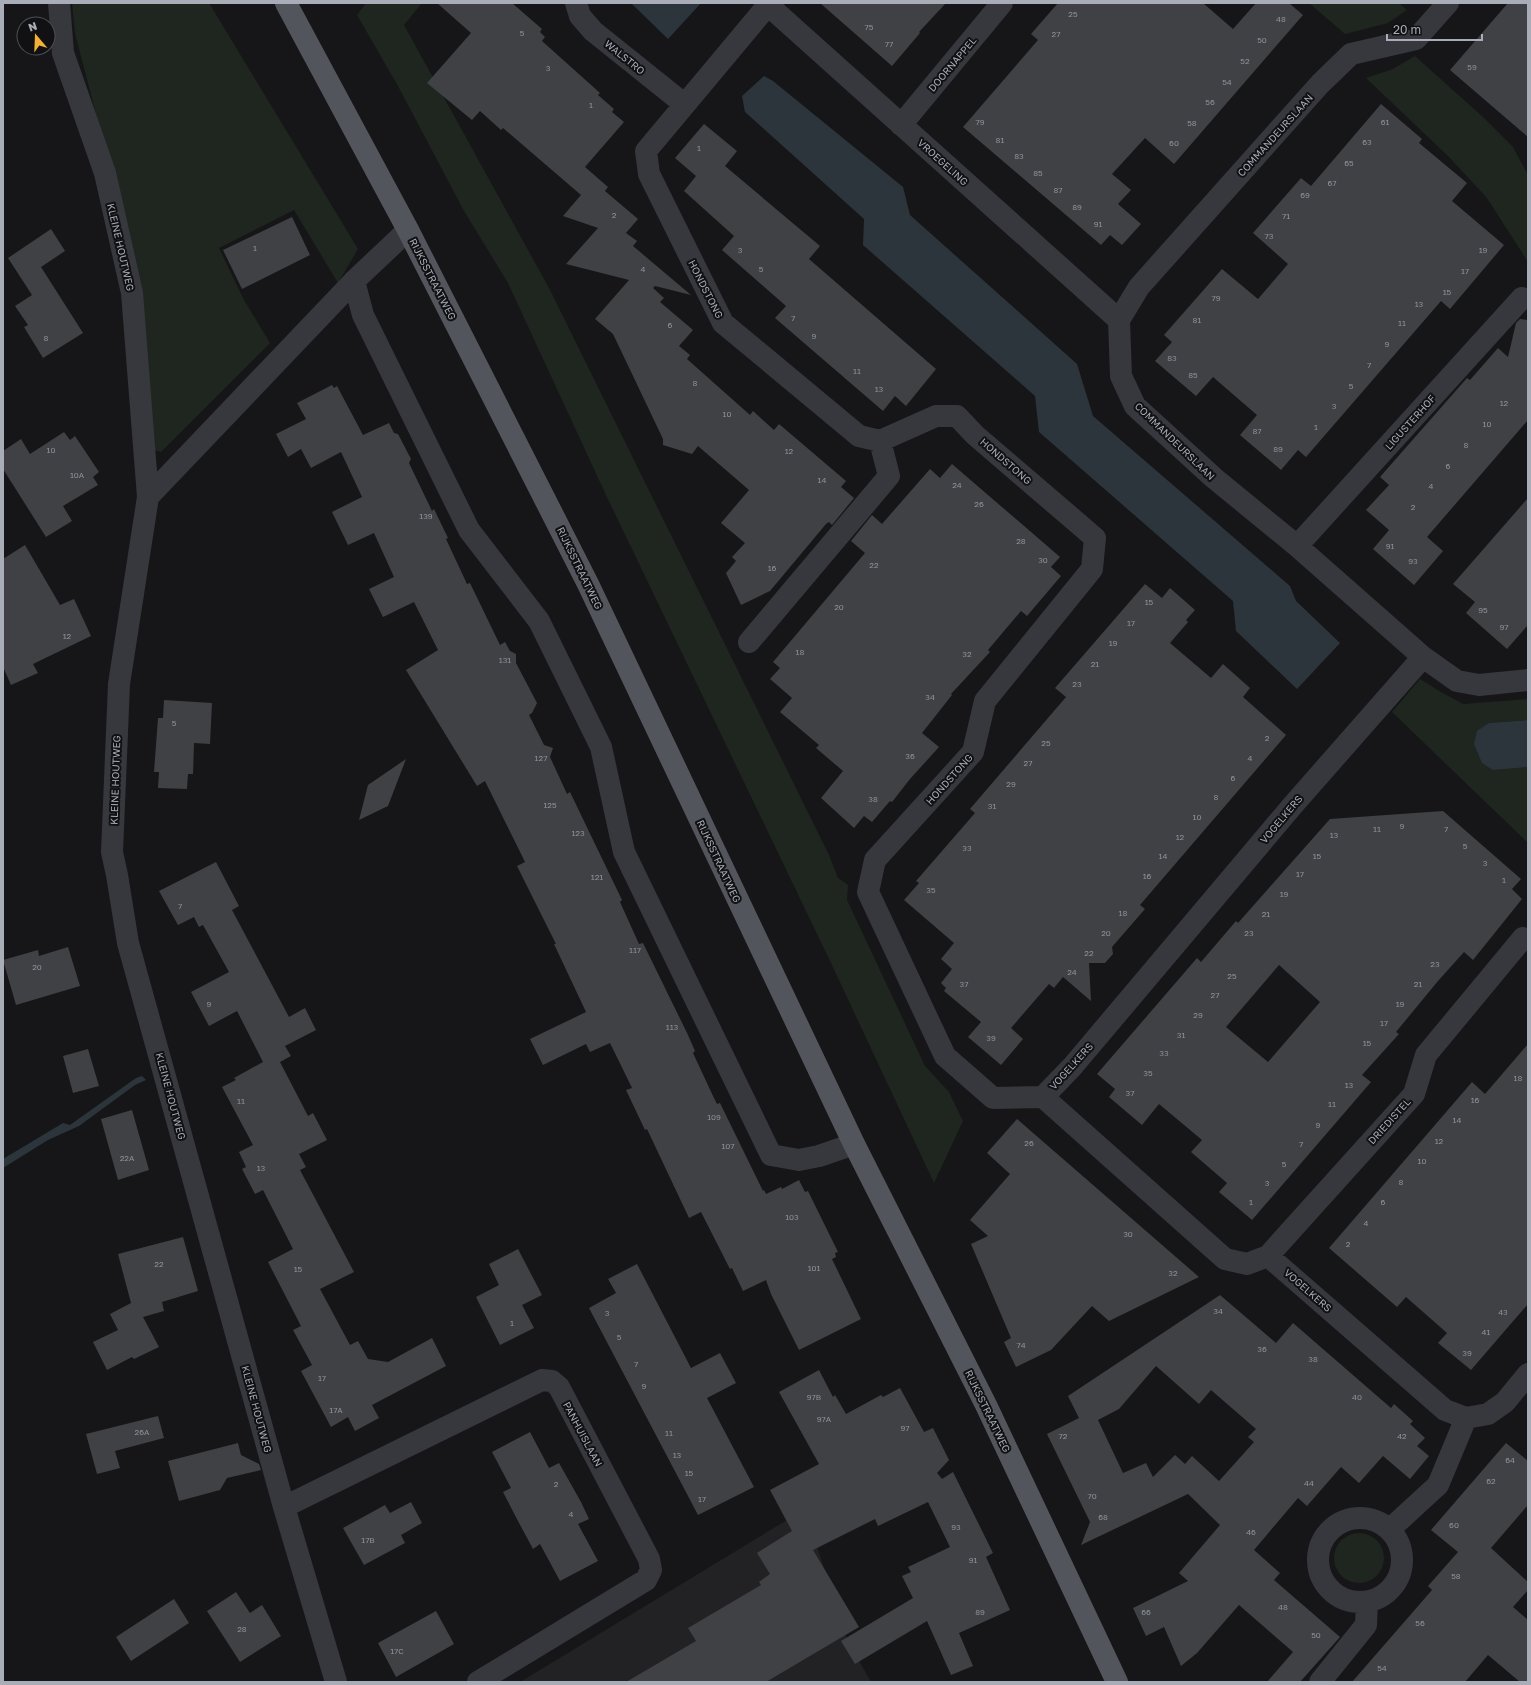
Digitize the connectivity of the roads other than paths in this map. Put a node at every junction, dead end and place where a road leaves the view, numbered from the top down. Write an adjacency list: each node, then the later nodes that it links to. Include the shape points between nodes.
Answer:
1 (59, 3): 14 (street, KLEINE HOUTWEG, via 63,53 105,173 132,293)
2 (286, 3): 9 (main road, RIJKSSTRAATWEG)
3 (576, 3): 7 (street, WALSTRO, via 580,16 593,31)
4 (1002, 3): 8 (street, DOORNAPPEL)
5 (1448, 3): 12 (street, COMMANDEURSLAAN, via 1416,39 1351,54 1320,84 1139,287)
6 (768, 4): 7 (street, VROEGELING); 8 (street, VROEGELING)
7 (684, 104): 13 (street, HONDSTONG, via 646,151 649,174 723,323 859,436)
8 (901, 124): 12 (street, VROEGELING)
9 (408, 230): 10 (street); 21 (main road, RIJKSSTRAATWEG, via 588,584)
10 (354, 281): 14 (street); 21 (street, via 363,315 468,530 539,621 601,747 624,852 771,1155 800,1160)
11 (1522, 298): 15 (street, LIGUSTERHOF)
12 (1118, 320): 15 (street, COMMANDEURSLAAN, via 1121,376 1135,406 1214,478)
13 (880, 441): 16 (street, via 889,476); 20 (street, HONDSTONG, via 936,416 957,416 975,435 1095,538 1092,568 985,701 974,752 875,860 868,892 945,1056 993,1098)
14 (148, 497): 25 (street, KLEINE HOUTWEG, via 119,684 112,852 128,943)
15 (1298, 546): 17 (street, COMMANDEURSLAAN)
16 (749, 642)
17 (1423, 656): 18 (street, COMMANDEURSLAAN, via 1457,681 1479,685); 20 (street, VOGELKERS, via 1293,805 1072,1067)
18 (1528, 680)
19 (1523, 938): 22 (street, DRIEDISTEL, via 1426,1056 1414,1094)
20 (1042, 1097): 22 (street, VOGELKERS, via 1225,1259 1247,1264)
21 (854, 1144): 30 (main road, RIJKSSTRAATWEG, via 986,1405)
22 (1268, 1256): 24 (street, VOGELKERS, via 1445,1410)
23 (1528, 1374): 24 (street, via 1505,1402 1488,1414)
24 (1466, 1418): 26 (street, via 1438,1485)
25 (284, 1507): 28 (street, KLEINE HOUTWEG); 29 (street, PANHUISLAAN, via 542,1380 552,1381 559,1387 649,1559 651,1570 646,1580)
26 (1390, 1529): 27 (street, via 1398,1540 1402,1566 1398,1579 1391,1589); 27 (street, via 1371,1519 1350,1519 1326,1534 1320,1547 1318,1561 1321,1576 1328,1588 1353,1602)
27 (1368, 1602): 31 (street, via 1366,1624)
28 (336, 1682)
29 (478, 1682)
30 (1117, 1682)
31 (1320, 1682)

